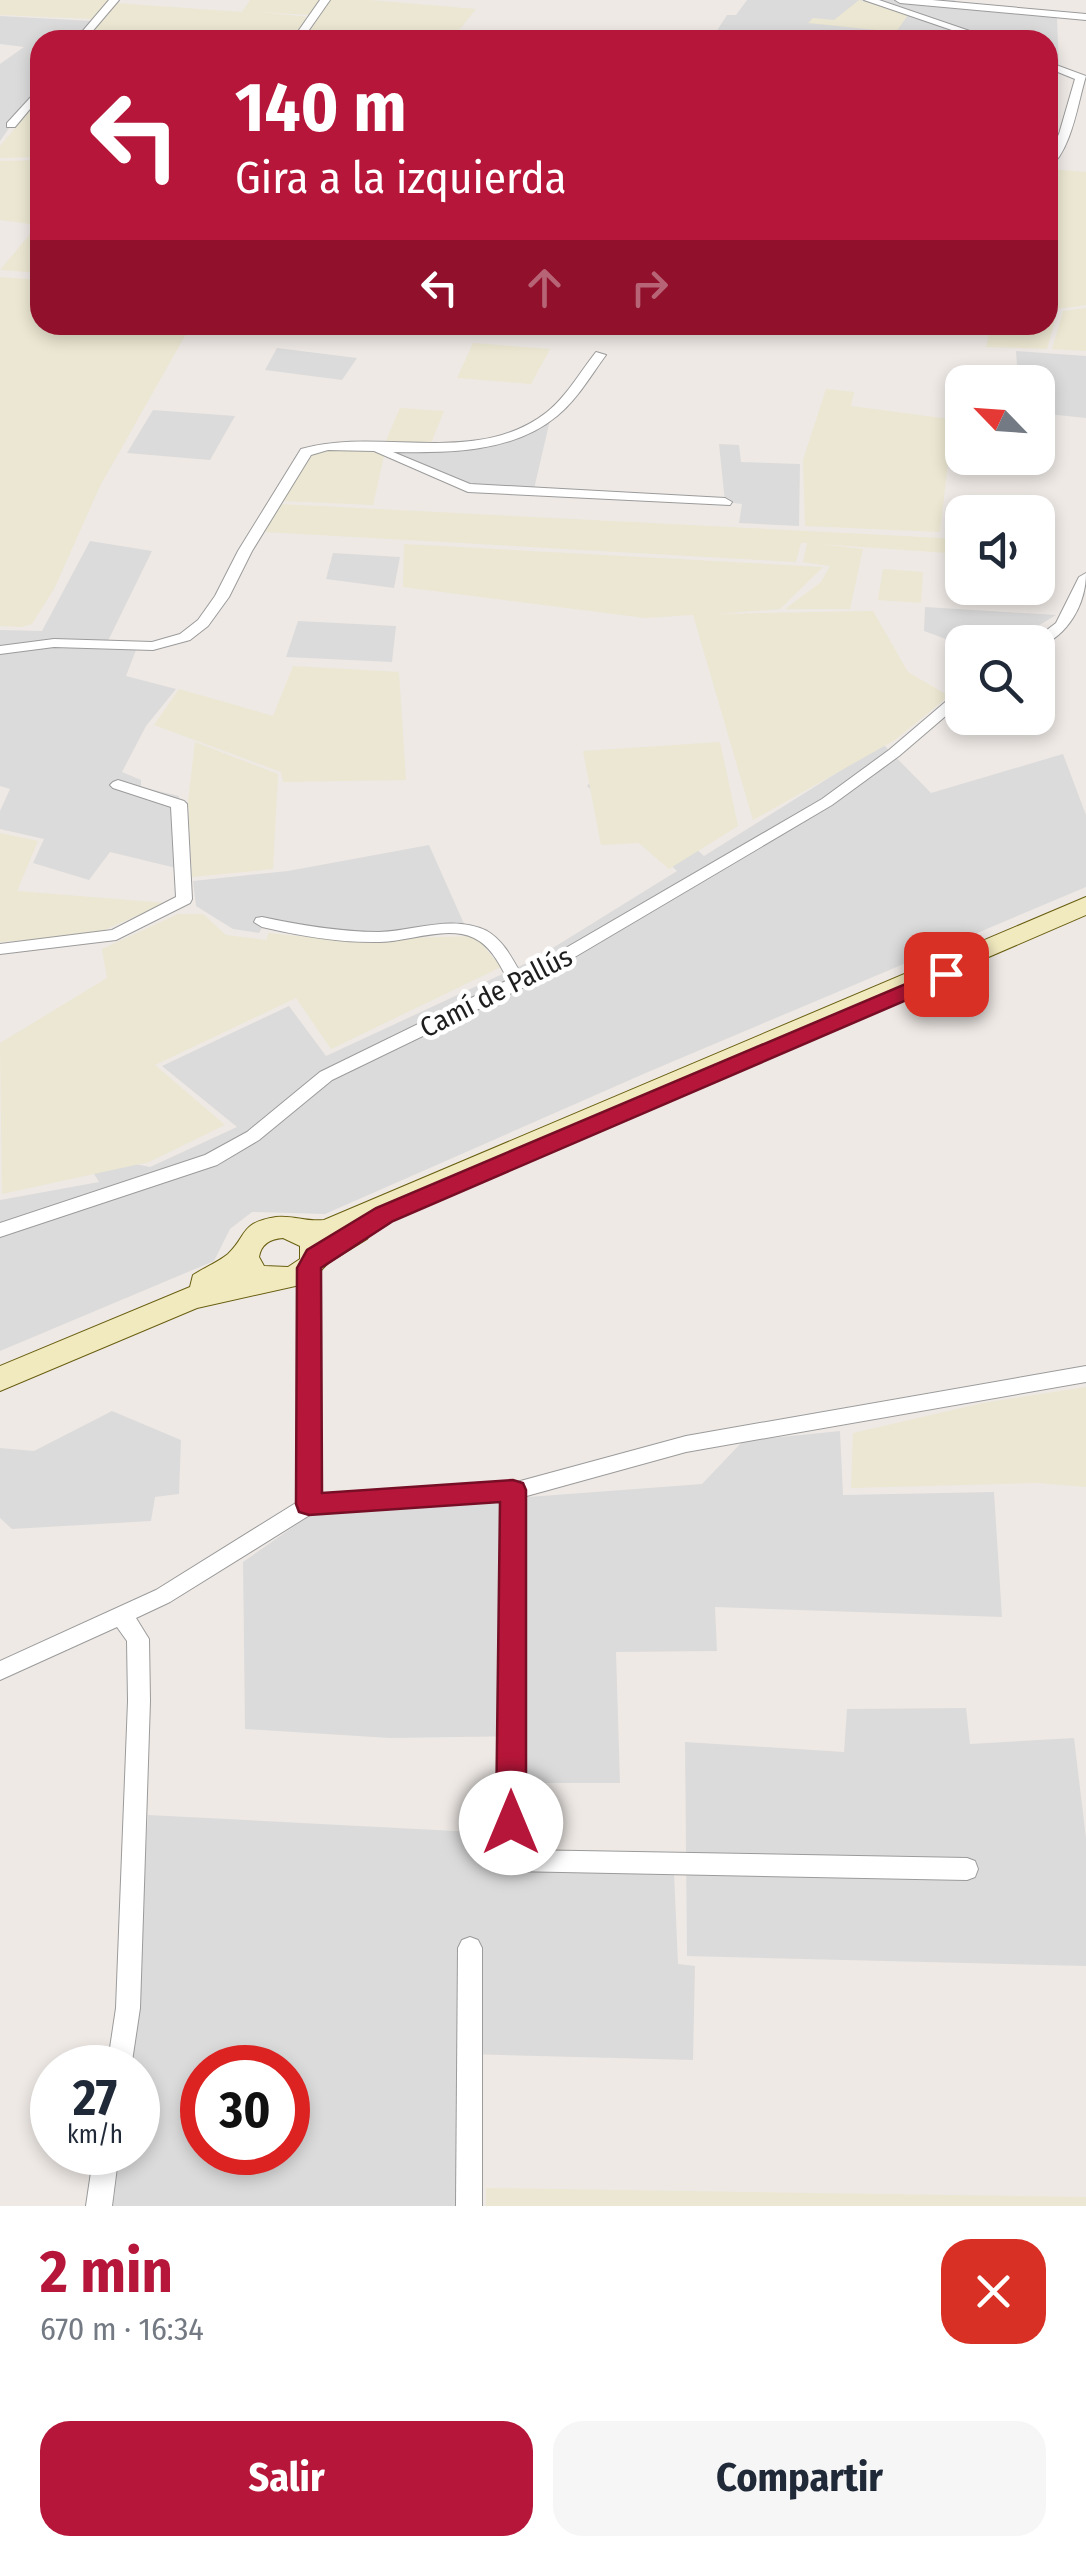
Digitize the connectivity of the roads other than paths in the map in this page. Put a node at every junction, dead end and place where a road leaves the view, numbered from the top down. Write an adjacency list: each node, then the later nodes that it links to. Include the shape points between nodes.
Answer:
1 (114, 0): 6 (street)
2 (325, 0): 7 (street)
3 (869, 0): 8 (street)
4 (900, 0): 5 (street)
5 (1086, 17)
6 (88, 30)
7 (304, 30)
8 (960, 30)
9 (1058, 69): 10 (street)
10 (1083, 80): 13 (street)
11 (30, 102): 12 (street)
12 (11, 125)
13 (1058, 146)
14 (600, 355): 15 (street, via 561,406 525,430 463,445)
15 (365, 446): 16 (street, via 468,488); 19 (street, via 306,452 222,597 185,638 152,646 54,643)
16 (724, 502)
17 (1086, 576): 18 (street)
18 (1055, 630)
19 (0, 650)
20 (945, 710): 26 (street, Camí de Pallús, via 827,802)
21 (118, 785): 25 (street, via 179,804 184,898 116,936)
22 (1086, 905): 28 (main road, via 328,1230)
23 (1086, 914): 28 (main road, via 384,1214)
24 (262, 922): 26 (street, via 378,937 480,934)
25 (0, 949)
26 (518, 983): 27 (street, Camí de Pallús, via 326,1076 254,1136 211,1160)
27 (0, 1230)
28 (291, 1266): 29 (main road, via 216,1278); 31 (main road, via 190,1298); 33 (street, via 312,1363)
29 (0, 1364)
30 (1086, 1374): 32 (street, via 686,1444)
31 (0, 1378)
32 (513, 1490): 33 (street); 36 (street, via 510,1860)
33 (309, 1504): 34 (street)
34 (121, 1615): 35 (street); 38 (street, via 138,1639 139,1701)
35 (0, 1672)
36 (966, 1869)
37 (470, 1948): 41 (street)
38 (122, 2045)
39 (104, 2175): 40 (street)
40 (99, 2206)
41 (469, 2206)

